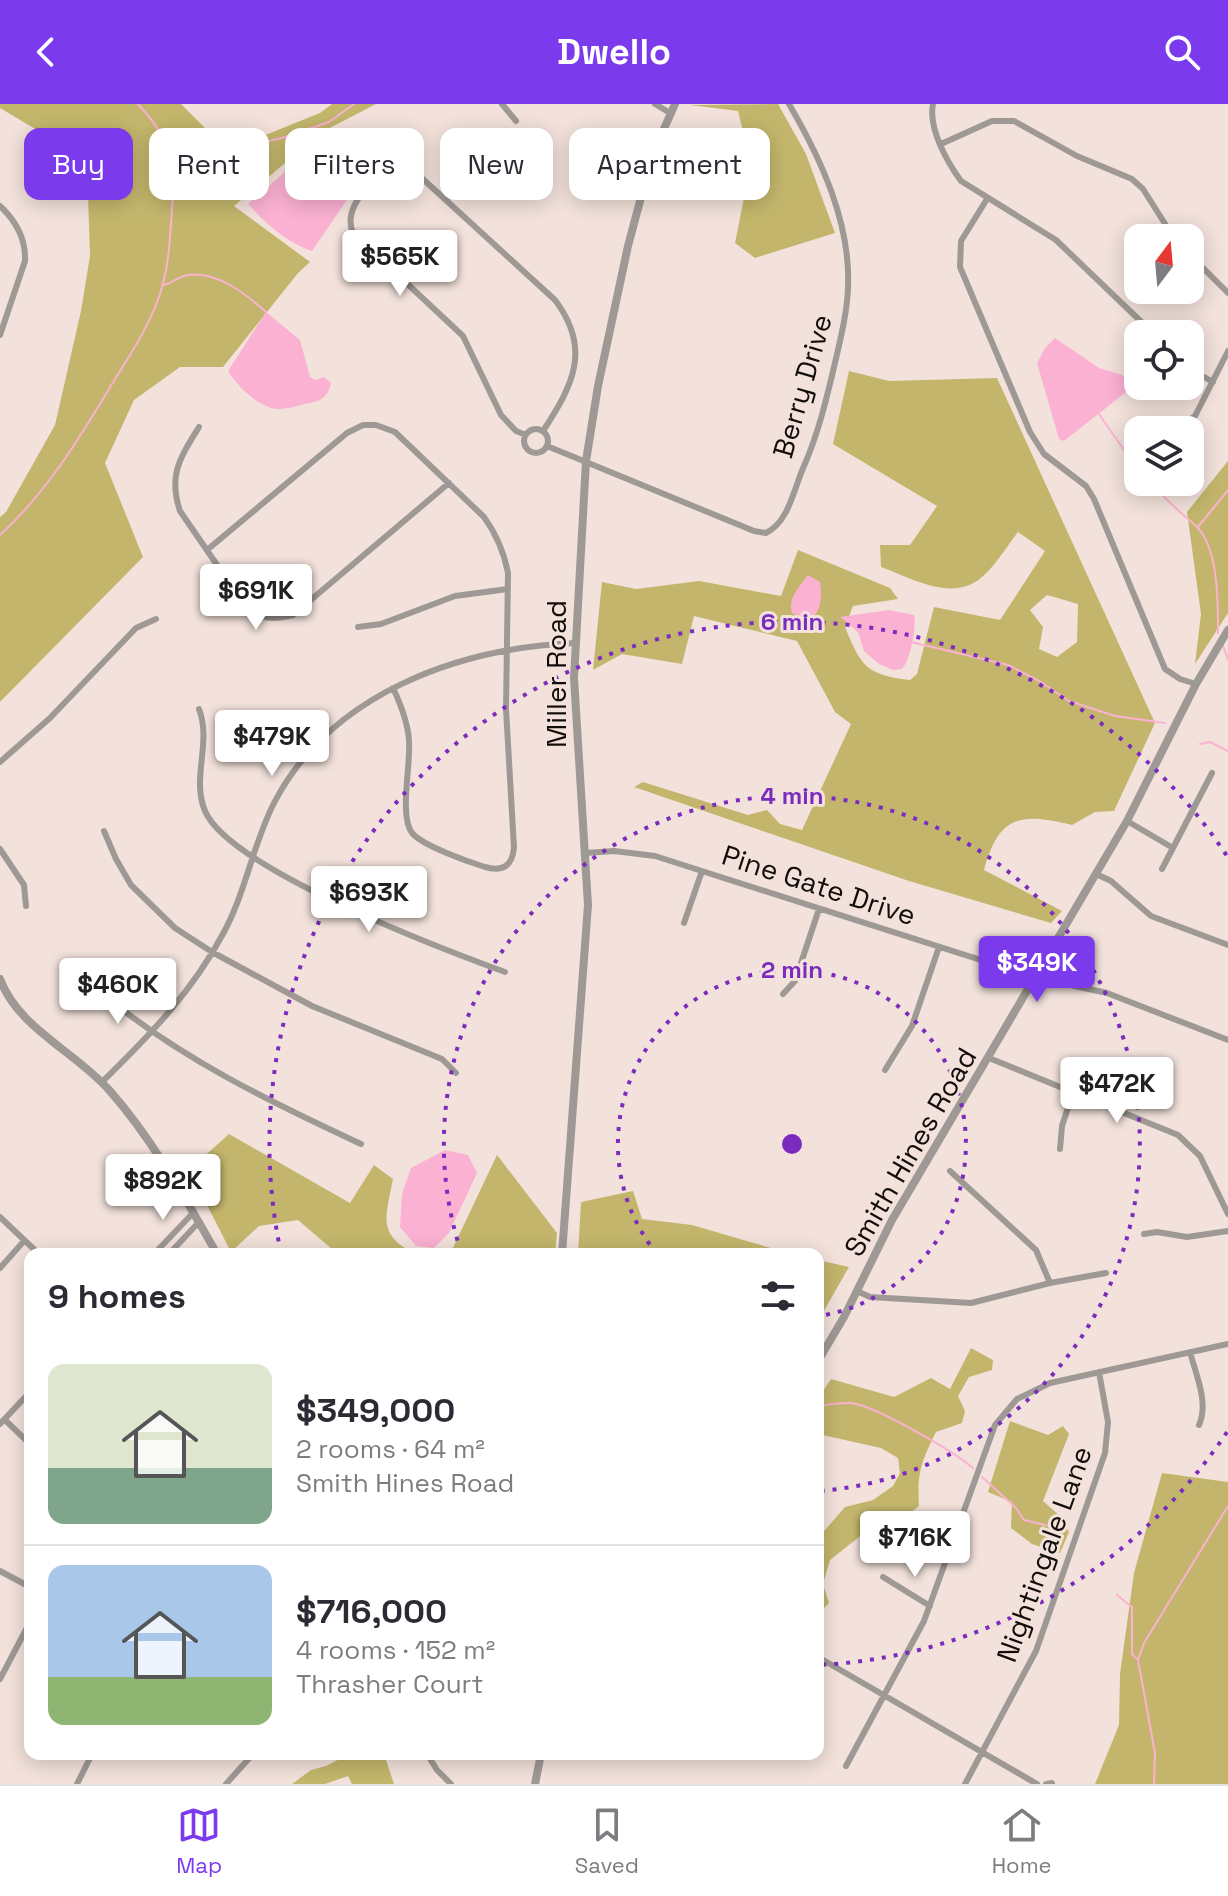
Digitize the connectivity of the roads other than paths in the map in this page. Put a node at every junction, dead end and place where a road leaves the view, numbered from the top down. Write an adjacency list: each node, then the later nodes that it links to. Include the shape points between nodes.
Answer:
1 (502, 104): 6 (street)
2 (655, 104): 5 (street)
3 (789, 104): 25 (street, Berry Drive, via 837,207 848,290 822,418 781,522 766,533 754,531)
4 (933, 104): 7 (street, via 933,125)
5 (673, 108): 25 (street, Miller Road, via 652,156 628,246)
6 (516, 121)
7 (941, 144): 9 (street, via 961,181); 12 (street, via 992,121 1014,121 1132,179)
8 (424, 180): 22 (street, via 555,300 567,318 575,341 575,370 567,394)
9 (987, 199): 15 (street, via 1056,240); 34 (street, via 961,241 960,267 1024,419 1044,454 1086,486 1094,499 1165,669)
10 (359, 200): 23 (street, via 349,220 353,233 463,336 501,415)
11 (0, 206): 16 (street, via 17,226 25,252)
12 (1165, 224)
13 (1204, 269): 14 (street)
14 (1228, 293)
15 (1139, 320)
16 (0, 335)
17 (1228, 351): 19 (street)
18 (1204, 377): 19 (street)
19 (1213, 382): 20 (street)
20 (1195, 416)
21 (199, 427): 27 (street, via 177,466 174,488 180,511)
22 (543, 431): 23 (street); 24 (street)
23 (526, 435): 24 (street, via 530,452)
24 (547, 446): 25 (street)
25 (586, 461): 32 (street, Miller Road)
26 (449, 483): 27 (street, via 395,432 363,425); 27 (street, via 293,615 260,618 248,610); 28 (street, via 495,531 505,555)
27 (207, 550)
28 (508, 589): 30 (street, via 455,596 381,624); 33 (street)
29 (156, 619): 37 (street, via 136,628)
30 (358, 627)
31 (1228, 630): 34 (street, Smith Hines Road)
32 (575, 643): 33 (street); 43 (street, Miller Road)
33 (505, 650): 35 (street, via 460,659); 35 (street, via 514,848 509,866 502,869 484,867 412,832 406,807 408,729)
34 (1196, 684): 39 (street, Smith Hines Road)
35 (393, 688): 44 (street, via 345,718 312,747 275,801)
36 (199, 709): 44 (street, via 205,732 201,801 222,835)
37 (0, 762)
38 (1212, 773): 41 (street)
39 (1127, 821): 41 (street); 47 (street, Smith Hines Road)
40 (104, 831): 53 (street, via 131,885 175,928)
41 (1173, 848): 45 (street)
42 (0, 849): 48 (street, via 24,885)
43 (586, 853): 46 (street, Pine Gate Drive, via 641,854); 80 (street, Miller Road, via 587,928)
44 (252, 856): 53 (street, via 236,907); 54 (street, via 404,934)
45 (1162, 869)
46 (702, 871): 49 (street, Pine Gate Drive); 50 (street)
47 (1096, 874): 51 (street, via 1151,916); 55 (street, Smith Hines Road)
48 (26, 906)
49 (819, 909): 52 (street, Pine Gate Drive); 57 (street, via 795,981)
50 (684, 923)
51 (1228, 945)
52 (939, 947): 55 (street, Pine Gate Drive); 62 (street, via 912,1026)
53 (212, 952): 59 (street, via 182,998); 63 (street, via 312,1006 442,1059)
54 (505, 972)
55 (1034, 977): 60 (street, Pine Gate Drive, via 1107,993); 61 (street, Smith Hines Road)
56 (0, 979): 64 (street, via 25,1017)
57 (783, 994)
58 (104, 995): 59 (street)
59 (151, 1032): 64 (street); 66 (street, via 275,1104)
60 (1228, 1040)
61 (989, 1058): 65 (street); 84 (street, Smith Hines Road, via 892,1220)
62 (885, 1070)
63 (456, 1073)
64 (102, 1082): 69 (street)
65 (1073, 1092): 67 (street); 70 (street, via 1185,1140 1206,1165)
66 (361, 1144)
67 (1060, 1149)
68 (950, 1171): 83 (street, via 1036,1250)
69 (194, 1212): 72 (street); 77 (street)
70 (1228, 1214)
71 (0, 1217): 75 (street)
72 (199, 1222): 78 (street); 79 (street)
73 (1228, 1231): 74 (street, via 1187,1237)
74 (1144, 1234)
75 (24, 1241): 76 (street); 81 (street)
76 (32, 1248)
77 (160, 1248)
78 (175, 1248)
79 (214, 1248)
80 (562, 1248)
81 (0, 1268)
82 (1106, 1273): 83 (street)
83 (1050, 1283): 84 (street, via 971,1303 870,1297)
84 (857, 1291): 86 (street, Smith Hines Road)
85 (1228, 1344): 87 (street)
86 (824, 1350)
87 (1190, 1352): 88 (street); 91 (street, via 1203,1404)
88 (1099, 1372): 96 (street, via 1037,1388 1001,1415); 101 (street, Nightingale Lane, via 1108,1422 1105,1453 1036,1651)
89 (24, 1398): 90 (street)
90 (2, 1422): 92 (street)
91 (1199, 1425)
92 (24, 1439)
93 (0, 1571): 95 (street)
94 (883, 1577): 96 (street)
95 (24, 1584)
96 (930, 1606): 100 (street)
97 (24, 1633): 99 (street)
98 (824, 1661): 100 (street)
99 (0, 1679)
100 (883, 1696): 101 (street); 106 (street)
101 (981, 1753): 111 (street, Nightingale Lane); 112 (street)
102 (89, 1760): 107 (street)
103 (248, 1760): 108 (street)
104 (431, 1760): 109 (street)
105 (540, 1760): 110 (street)
106 (846, 1766)
107 (77, 1784)
108 (226, 1784)
109 (451, 1784)
110 (535, 1784)
111 (965, 1784)
112 (1037, 1784)

